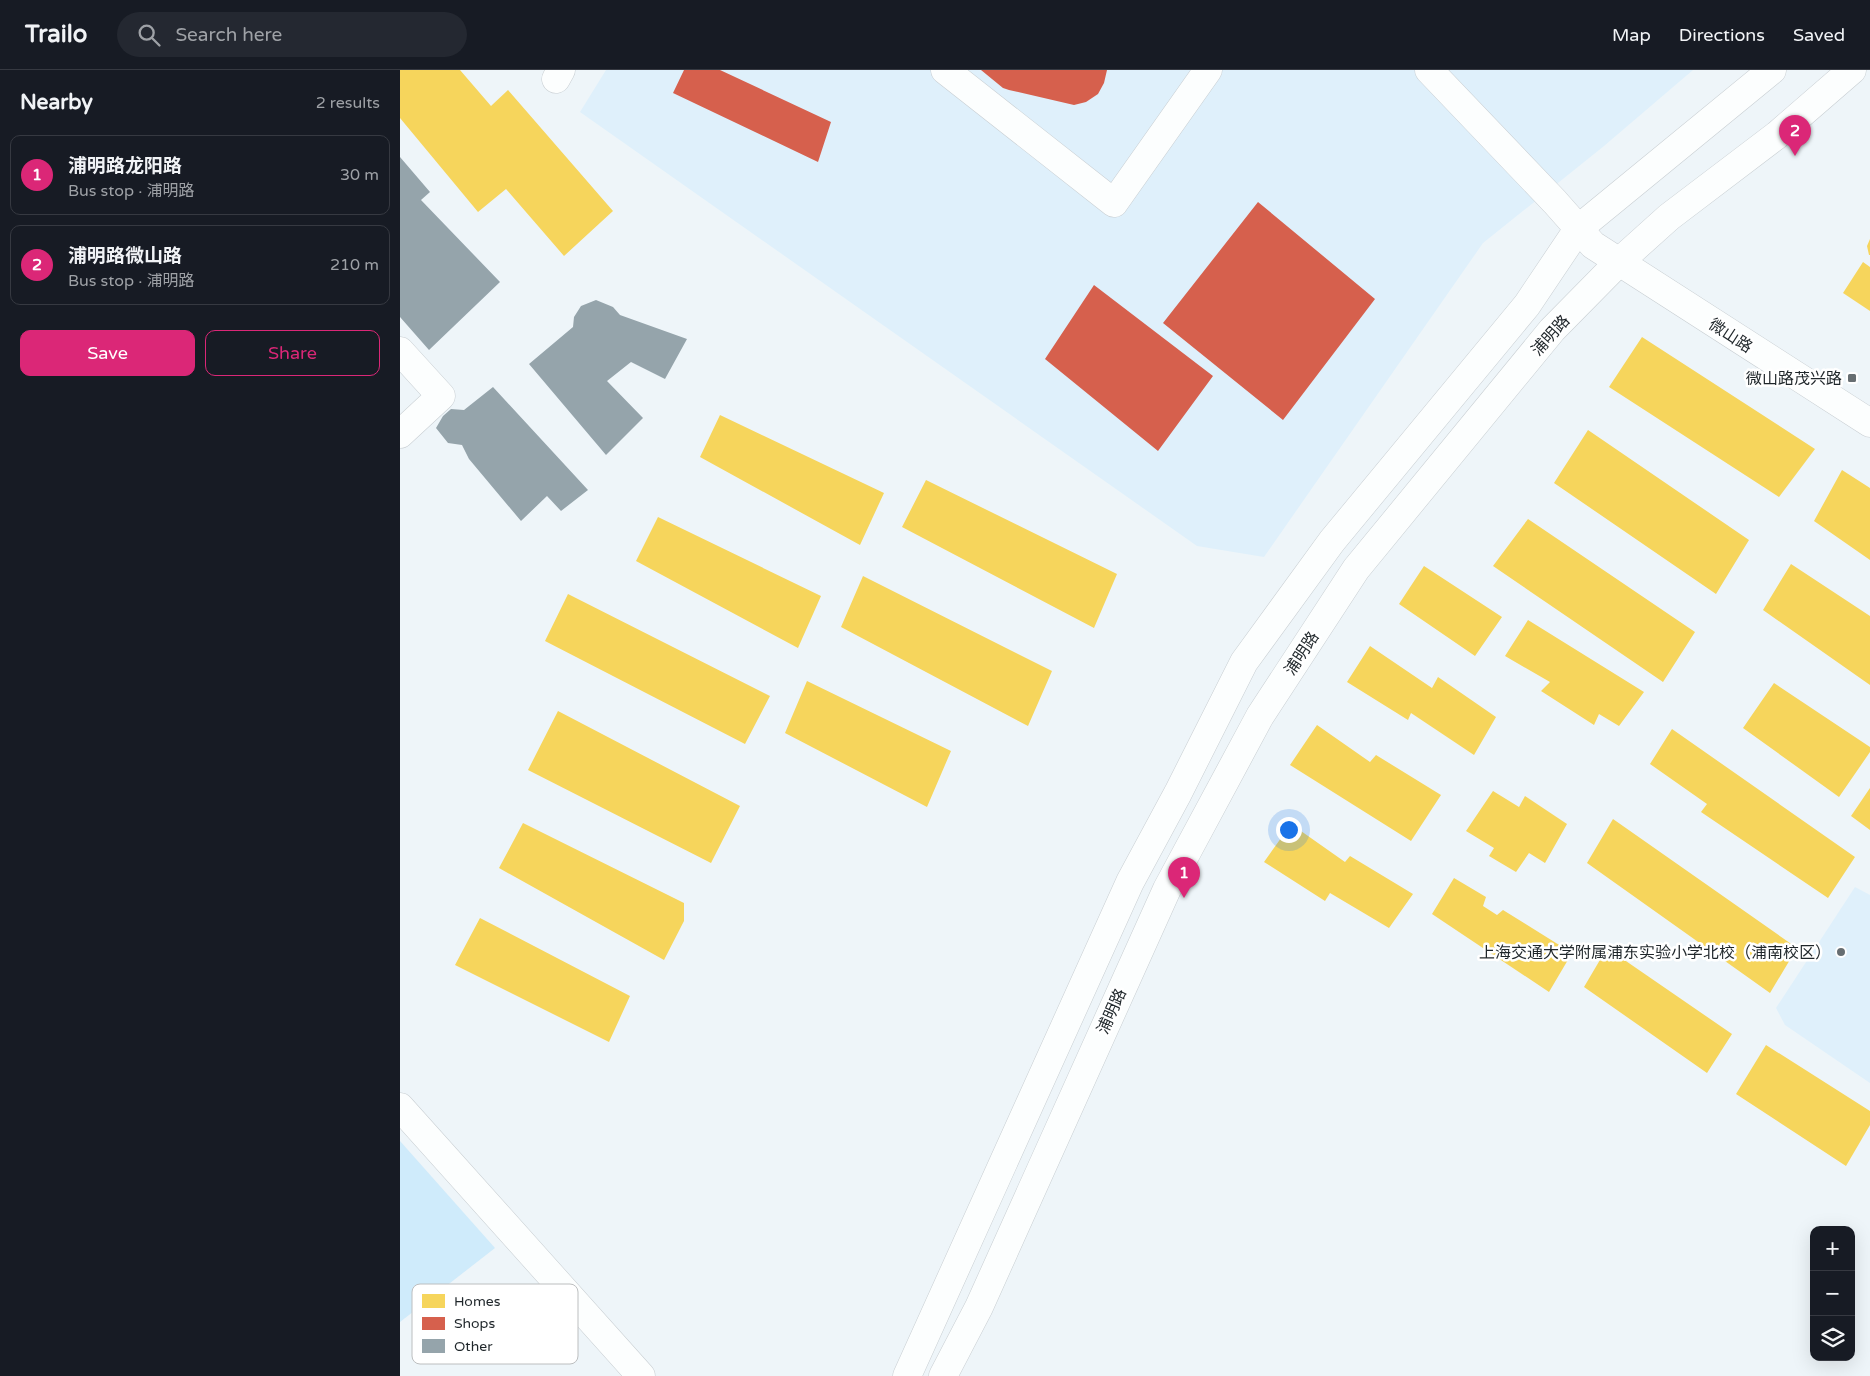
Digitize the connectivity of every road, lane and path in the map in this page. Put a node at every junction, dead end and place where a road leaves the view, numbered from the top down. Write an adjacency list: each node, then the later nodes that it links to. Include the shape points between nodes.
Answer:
1 (945, 70): 2 (main road, via 1114,203)
2 (1208, 70)
3 (1429, 70): 6 (main road, 微山路)
4 (1772, 70): 6 (main road)
5 (1852, 70): 7 (main road, 浦明路)
6 (1586, 237): 7 (main road, 微山路); 15 (main road, via 1332,541 1244,662 1130,882)
7 (1619, 262): 9 (main road, 微山路); 16 (main road, 浦明路, via 1552,330 1356,569 1260,716 1167,889 979,1306)
8 (400, 351): 10 (main road, via 440,396)
9 (1870, 423)
10 (400, 434)
11 (400, 1107): 12 (main road)
12 (559, 1284)
13 (578, 1305): 14 (main road)
14 (642, 1376)
15 (907, 1376)
16 (943, 1376)

